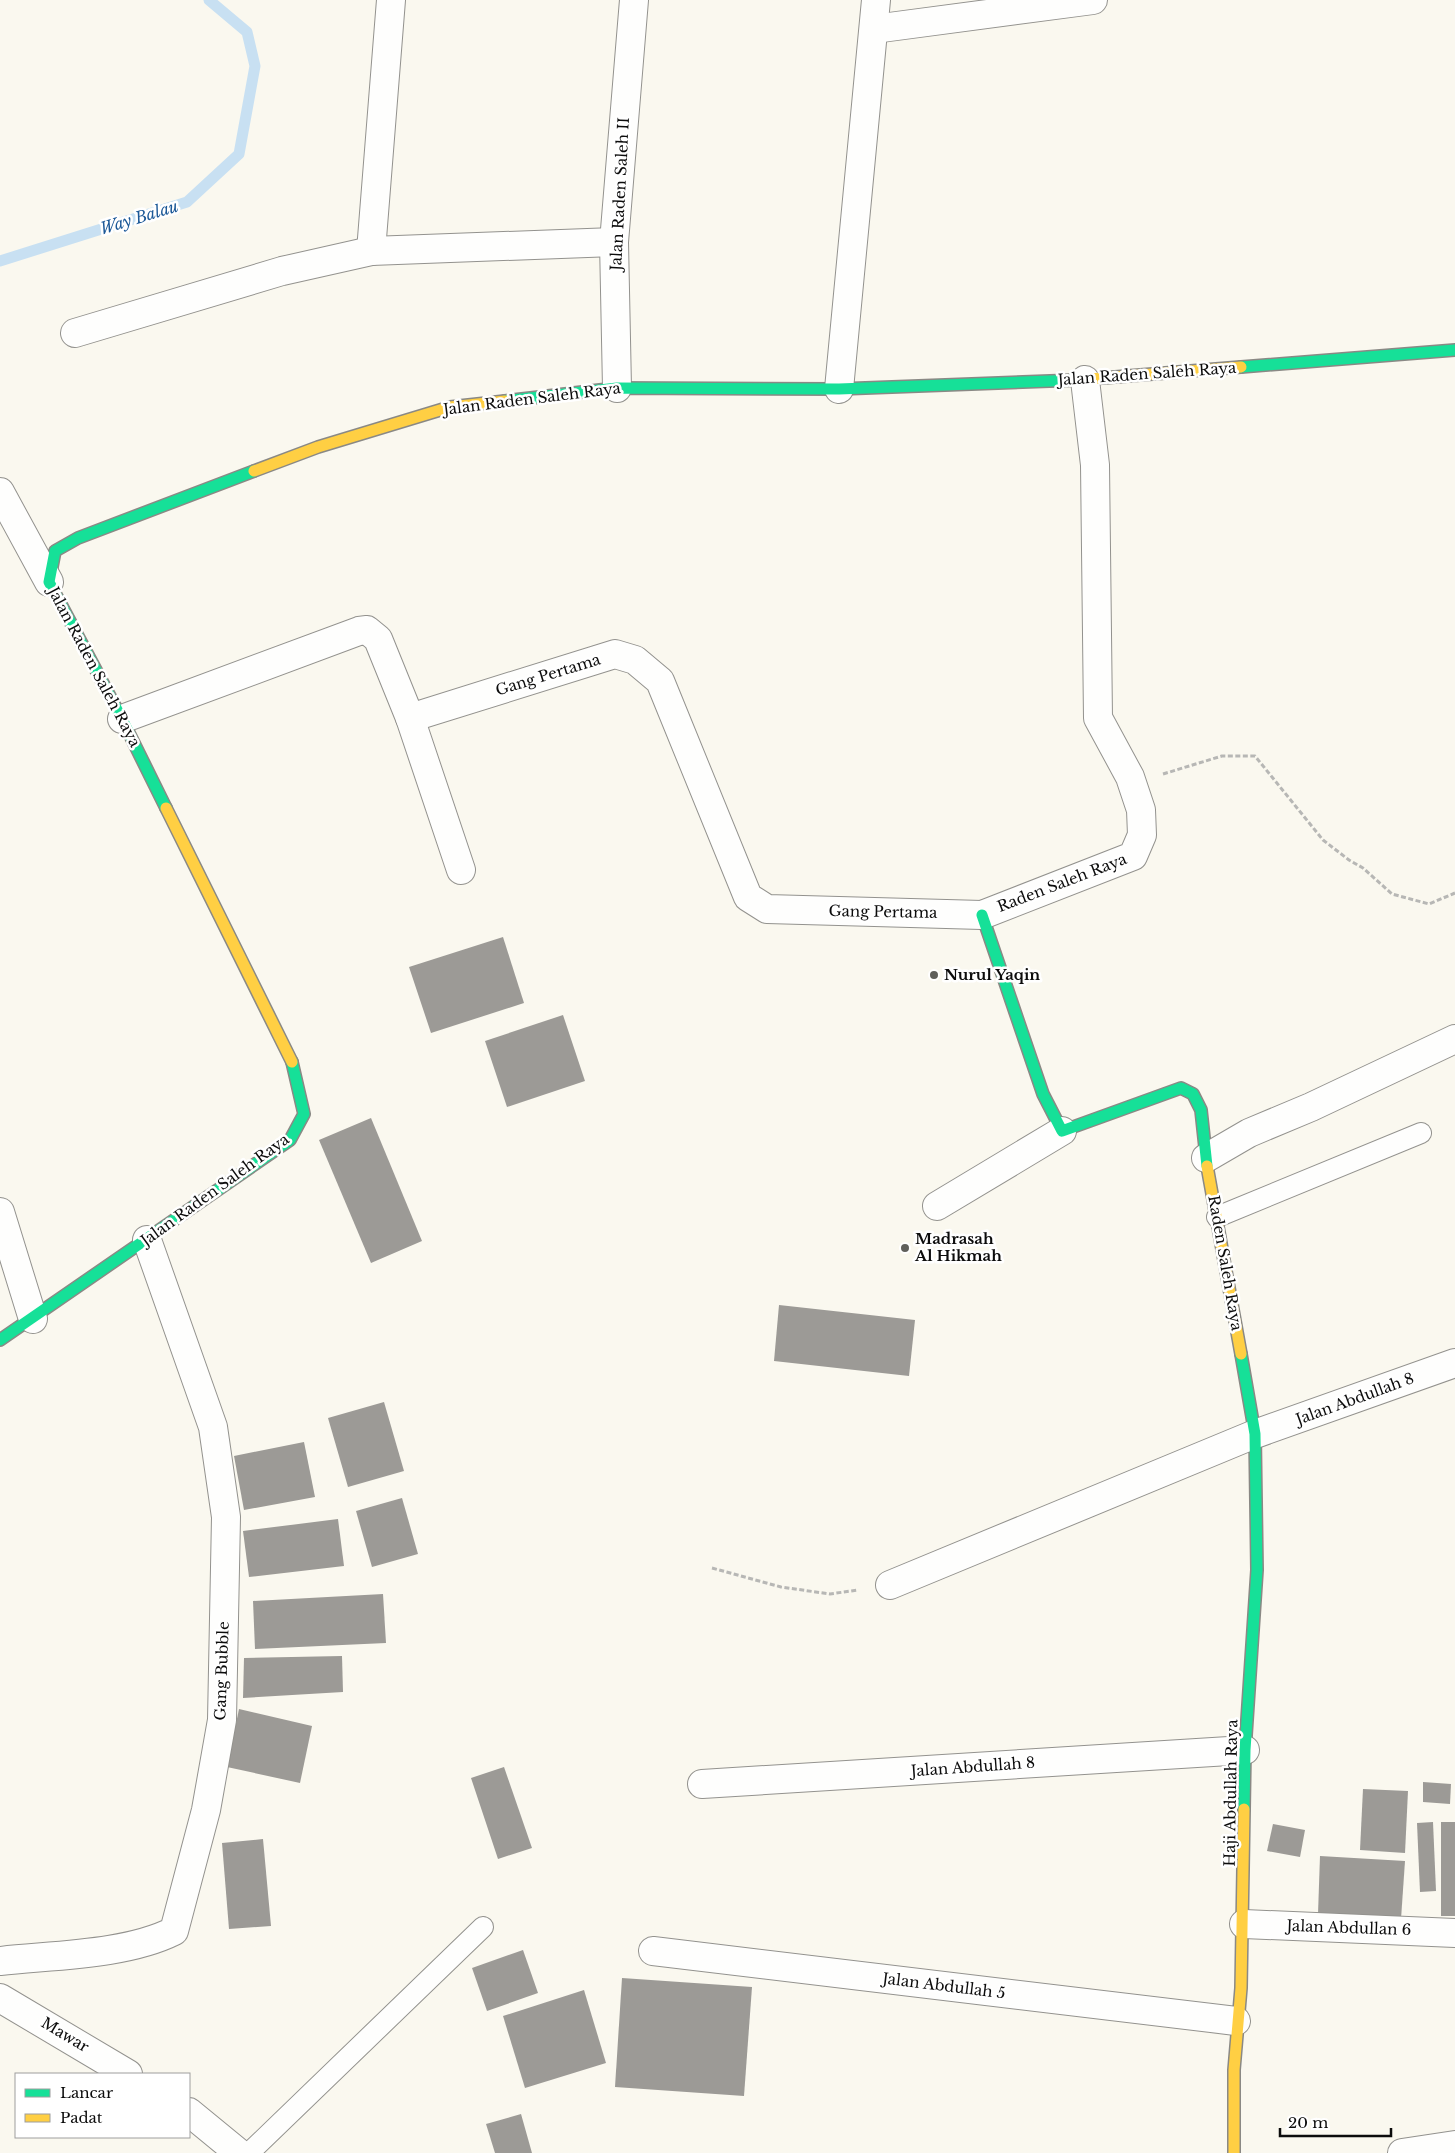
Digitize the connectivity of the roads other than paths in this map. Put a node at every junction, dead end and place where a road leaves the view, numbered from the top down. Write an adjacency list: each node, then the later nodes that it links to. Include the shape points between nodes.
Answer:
1 (391, 0): 7 (street)
2 (634, 0): 6 (street, Jalan Raden Saleh II)
3 (876, 0): 5 (street)
4 (1093, 0): 5 (street)
5 (874, 29): 12 (street)
6 (614, 242): 7 (street); 11 (street, Jalan Raden Saleh II)
7 (371, 251): 8 (street, via 282,271)
8 (75, 332)
9 (1455, 350): 10 (street, Jalan Raden Saleh Raya)
10 (1085, 380): 12 (street, Jalan Raden Saleh Raya); 18 (street, Raden Saleh Raya, via 1095,465 1098,718 1130,777 1141,810 1142,835 1133,856)
11 (617, 388): 12 (street, Jalan Raden Saleh Raya); 14 (street, Jalan Raden Saleh Raya, via 450,407 318,447 78,538 55,551)
12 (838, 389)
13 (0, 492): 14 (street)
14 (49, 582): 16 (street, Jalan Raden Saleh Raya)
15 (410, 718): 16 (street, via 378,639 367,630); 17 (street); 18 (street, Gang Pertama, via 615,654 635,660 660,680 748,897 767,910)
16 (122, 719): 26 (street, Jalan Raden Saleh Raya, via 295,1068 304,1114 290,1140)
17 (461, 870)
18 (982, 915): 20 (street, Raden Saleh Raya, via 1043,1094)
19 (1455, 1038): 22 (street, via 1249,1133)
20 (1062, 1132): 22 (street, Raden Saleh Raya, via 1181,1088 1193,1094 1201,1110); 23 (street)
21 (1421, 1133): 25 (lane)
22 (1206, 1158): 25 (street, Raden Saleh Raya)
23 (937, 1206)
24 (0, 1212): 27 (street)
25 (1217, 1217): 30 (street, Raden Saleh Raya)
26 (147, 1240): 27 (street, Jalan Raden Saleh Raya); 38 (street, Gang Bubble, via 213,1427 226,1517 222,1720 206,1810 174,1931 155,1940 119,1948)
27 (33, 1318): 28 (street, Jalan Raden Saleh Raya)
28 (0, 1340)
29 (1455, 1363): 30 (street, Jalan Abdullah 8)
30 (1255, 1434): 31 (street, Jalan Abdullah 8); 32 (street, Haji Abdullah Raya, via 1257,1570)
31 (890, 1585)
32 (1245, 1750): 33 (street, Jalan Abdullah 8); 34 (street, Haji Abdullah Raya)
33 (702, 1784)
34 (1244, 1924): 36 (street, Jalan Abdullan 6); 40 (street, Haji Abdullah Raya, via 1242,1988)
35 (483, 1927): 45 (lane)
36 (1455, 1933)
37 (653, 1951): 40 (street, Jalan Abdullah 5)
38 (0, 1961)
39 (0, 1998): 41 (street, Mawar)
40 (1236, 2021): 46 (street, Haji Abdullah Raya, via 1232,2068)
41 (126, 2073)
42 (190, 2113): 44 (street)
43 (1455, 2145): 47 (street)
44 (239, 2153)
45 (249, 2153)
46 (1234, 2153)
47 (1402, 2153)

